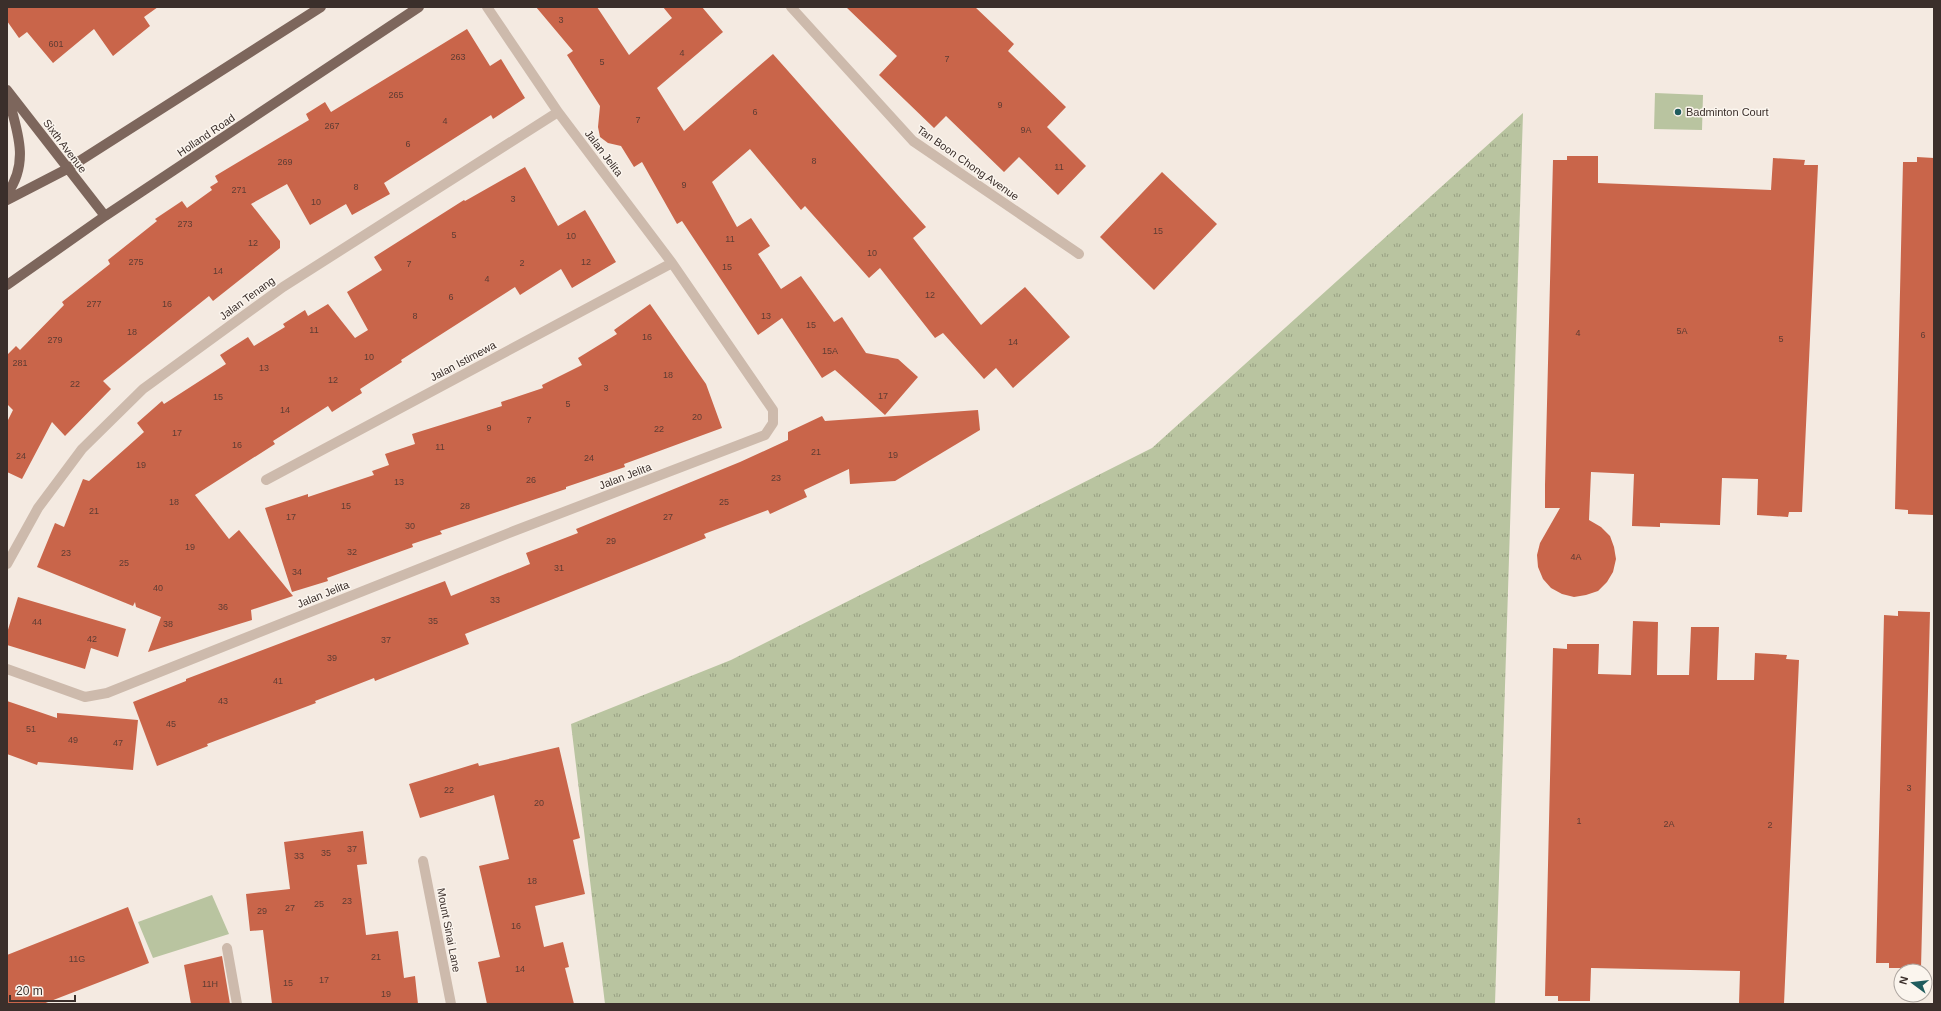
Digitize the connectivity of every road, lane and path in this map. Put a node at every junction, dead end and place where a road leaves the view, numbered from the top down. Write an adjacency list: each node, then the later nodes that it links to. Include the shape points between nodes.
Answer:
1 (321, 7): 7 (main road)
2 (419, 7): 10 (main road, Holland Road)
3 (487, 7): 6 (street, Jalan Jelita)
4 (791, 7): 11 (street, Tan Boon Chong Avenue, via 913,141)
5 (7, 91): 7 (main road, Sixth Avenue); 8 (main road, via 21,149 20,166 14,185)
6 (558, 112): 12 (street, Jalan Jelita); 15 (street, Jalan Tenang, via 283,287 143,389 82,449 38,508)
7 (67, 169): 9 (main road); 10 (main road, Sixth Avenue)
8 (7, 194)
9 (7, 200)
10 (105, 216): 13 (main road, Holland Road)
11 (1079, 254)
12 (672, 263): 14 (street, Jalan Istimewa); 16 (street, Jalan Jelita, via 773,410 773,423 765,435 514,530 106,693 86,697)
13 (7, 285)
14 (266, 480)
15 (7, 564)
16 (7, 668)
17 (423, 861): 20 (street, Mount Sinai Lane)
18 (227, 948): 19 (street)
19 (237, 1004)
20 (451, 1004)

